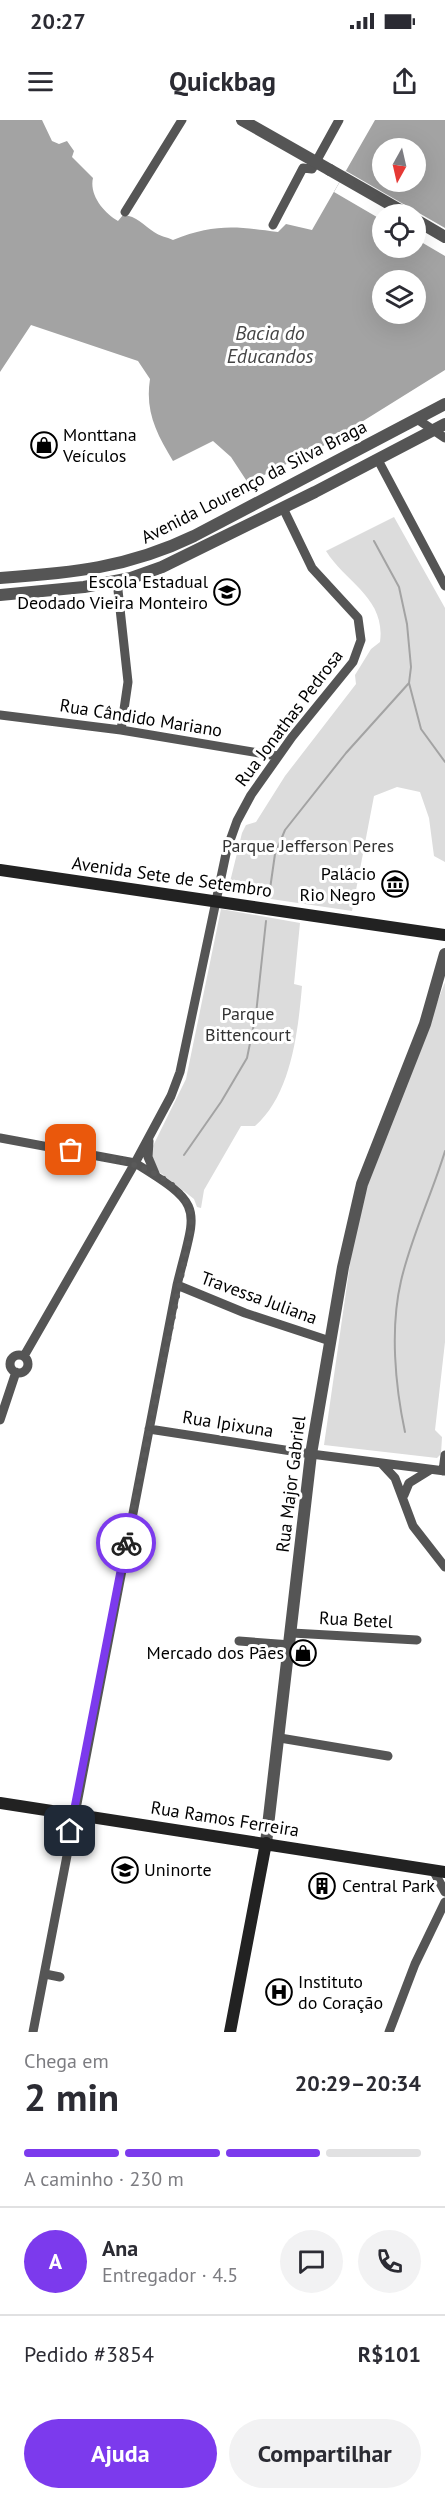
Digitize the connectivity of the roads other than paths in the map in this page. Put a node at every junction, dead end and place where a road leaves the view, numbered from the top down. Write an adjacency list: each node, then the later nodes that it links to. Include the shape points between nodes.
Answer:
1 (182, 120): 5 (street)
2 (242, 120): 4 (street, bridge)
3 (339, 120): 6 (street, via 312,169 303,168)
4 (390, 204)
5 (125, 212)
6 (273, 225)
7 (426, 226): 8 (street)
8 (445, 237)
9 (445, 404): 10 (street, Avenida Lourenço da Silva Braga)
10 (417, 420): 12 (street); 15 (street, Avenida Lourenço da Silva Braga)
11 (445, 424): 12 (street, Avenida Lourenço da Silva Braga)
12 (434, 431): 13 (street); 14 (street, Avenida Lourenço da Silva Braga)
13 (445, 438)
14 (378, 460): 16 (street, Avenida Lourenço da Silva Braga); 21 (street)
15 (306, 477): 16 (street); 18 (street, Avenida Lourenço da Silva Braga, via 155,554)
16 (315, 492): 17 (street, Avenida Lourenço da Silva Braga)
17 (283, 508): 20 (street, Avenida Lourenço da Silva Braga, via 162,567); 26 (street, Rua Jonathas Pedrosa, via 312,568 358,618 361,640 353,662)
18 (57, 574): 19 (street, Avenida Lourenço da Silva Braga); 22 (street)
19 (0, 578)
20 (117, 581): 22 (street, Avenida Lourenço da Silva Braga); 25 (street, via 128,669)
21 (445, 586)
22 (59, 590): 23 (street, Avenida Lourenço da Silva Braga)
23 (0, 595)
24 (0, 715): 25 (street, Rua Cândido Mariano)
25 (121, 730): 26 (street, Rua Cândido Mariano)
26 (278, 756): 28 (street, Rua Jonathas Pedrosa, via 237,821)
27 (0, 870): 28 (main road, Avenida Sete de Setembro)
28 (217, 901): 29 (main road, Avenida Sete de Setembro); 31 (street, Rua Jonathas Pedrosa, via 180,1072)
29 (445, 935)
30 (445, 954): 36 (street, Rua Major Gabriel, via 422,1031 362,1184)
31 (150, 1136): 33 (street, Rua Jonathas Pedrosa); 34 (street, Rua Jonathas Pedrosa, via 148,1157)
32 (0, 1138): 33 (street)
33 (135, 1162): 34 (street); 37 (street, Rua Jonathas Pedrosa, via 24,1356 28,1366 25,1371 16,1372)
34 (157, 1177): 35 (street, via 180,1192 192,1210)
35 (177, 1285): 36 (street, Travessa Juliana); 38 (street)
36 (330, 1341): 39 (street, Rua Major Gabriel)
37 (0, 1420)
38 (149, 1429): 39 (street, Rua Ipixuna); 52 (street)
39 (312, 1454): 41 (street, Rua Ipixuna); 46 (street, Rua Major Gabriel)
40 (445, 1455): 43 (street)
41 (381, 1463): 42 (street, Rua Ipixuna); 44 (street, via 396,1478)
42 (430, 1470): 43 (street, Rua Ipixuna); 44 (street, via 409,1484)
43 (444, 1471)
44 (404, 1495): 45 (street, via 408,1516)
45 (445, 1567)
46 (292, 1639): 47 (street, Rua Betel); 48 (street, Rua Betel); 49 (street, Rua Major Gabriel)
47 (417, 1640)
48 (239, 1641)
49 (280, 1737): 50 (street); 53 (street, Rua Major Gabriel)
50 (388, 1756)
51 (0, 1803): 52 (main road, Rua Ramos Ferreira)
52 (73, 1813): 53 (main road, Rua Ramos Ferreira); 57 (street)
53 (266, 1844): 54 (main road, Rua Ramos Ferreira); 60 (main road, Rua Major Gabriel)
54 (439, 1871): 55 (street)
55 (445, 1892)
56 (445, 1902): 61 (street)
57 (45, 1974): 58 (street); 59 (street)
58 (60, 1977)
59 (33, 2032)
60 (230, 2032)
61 (389, 2032)

